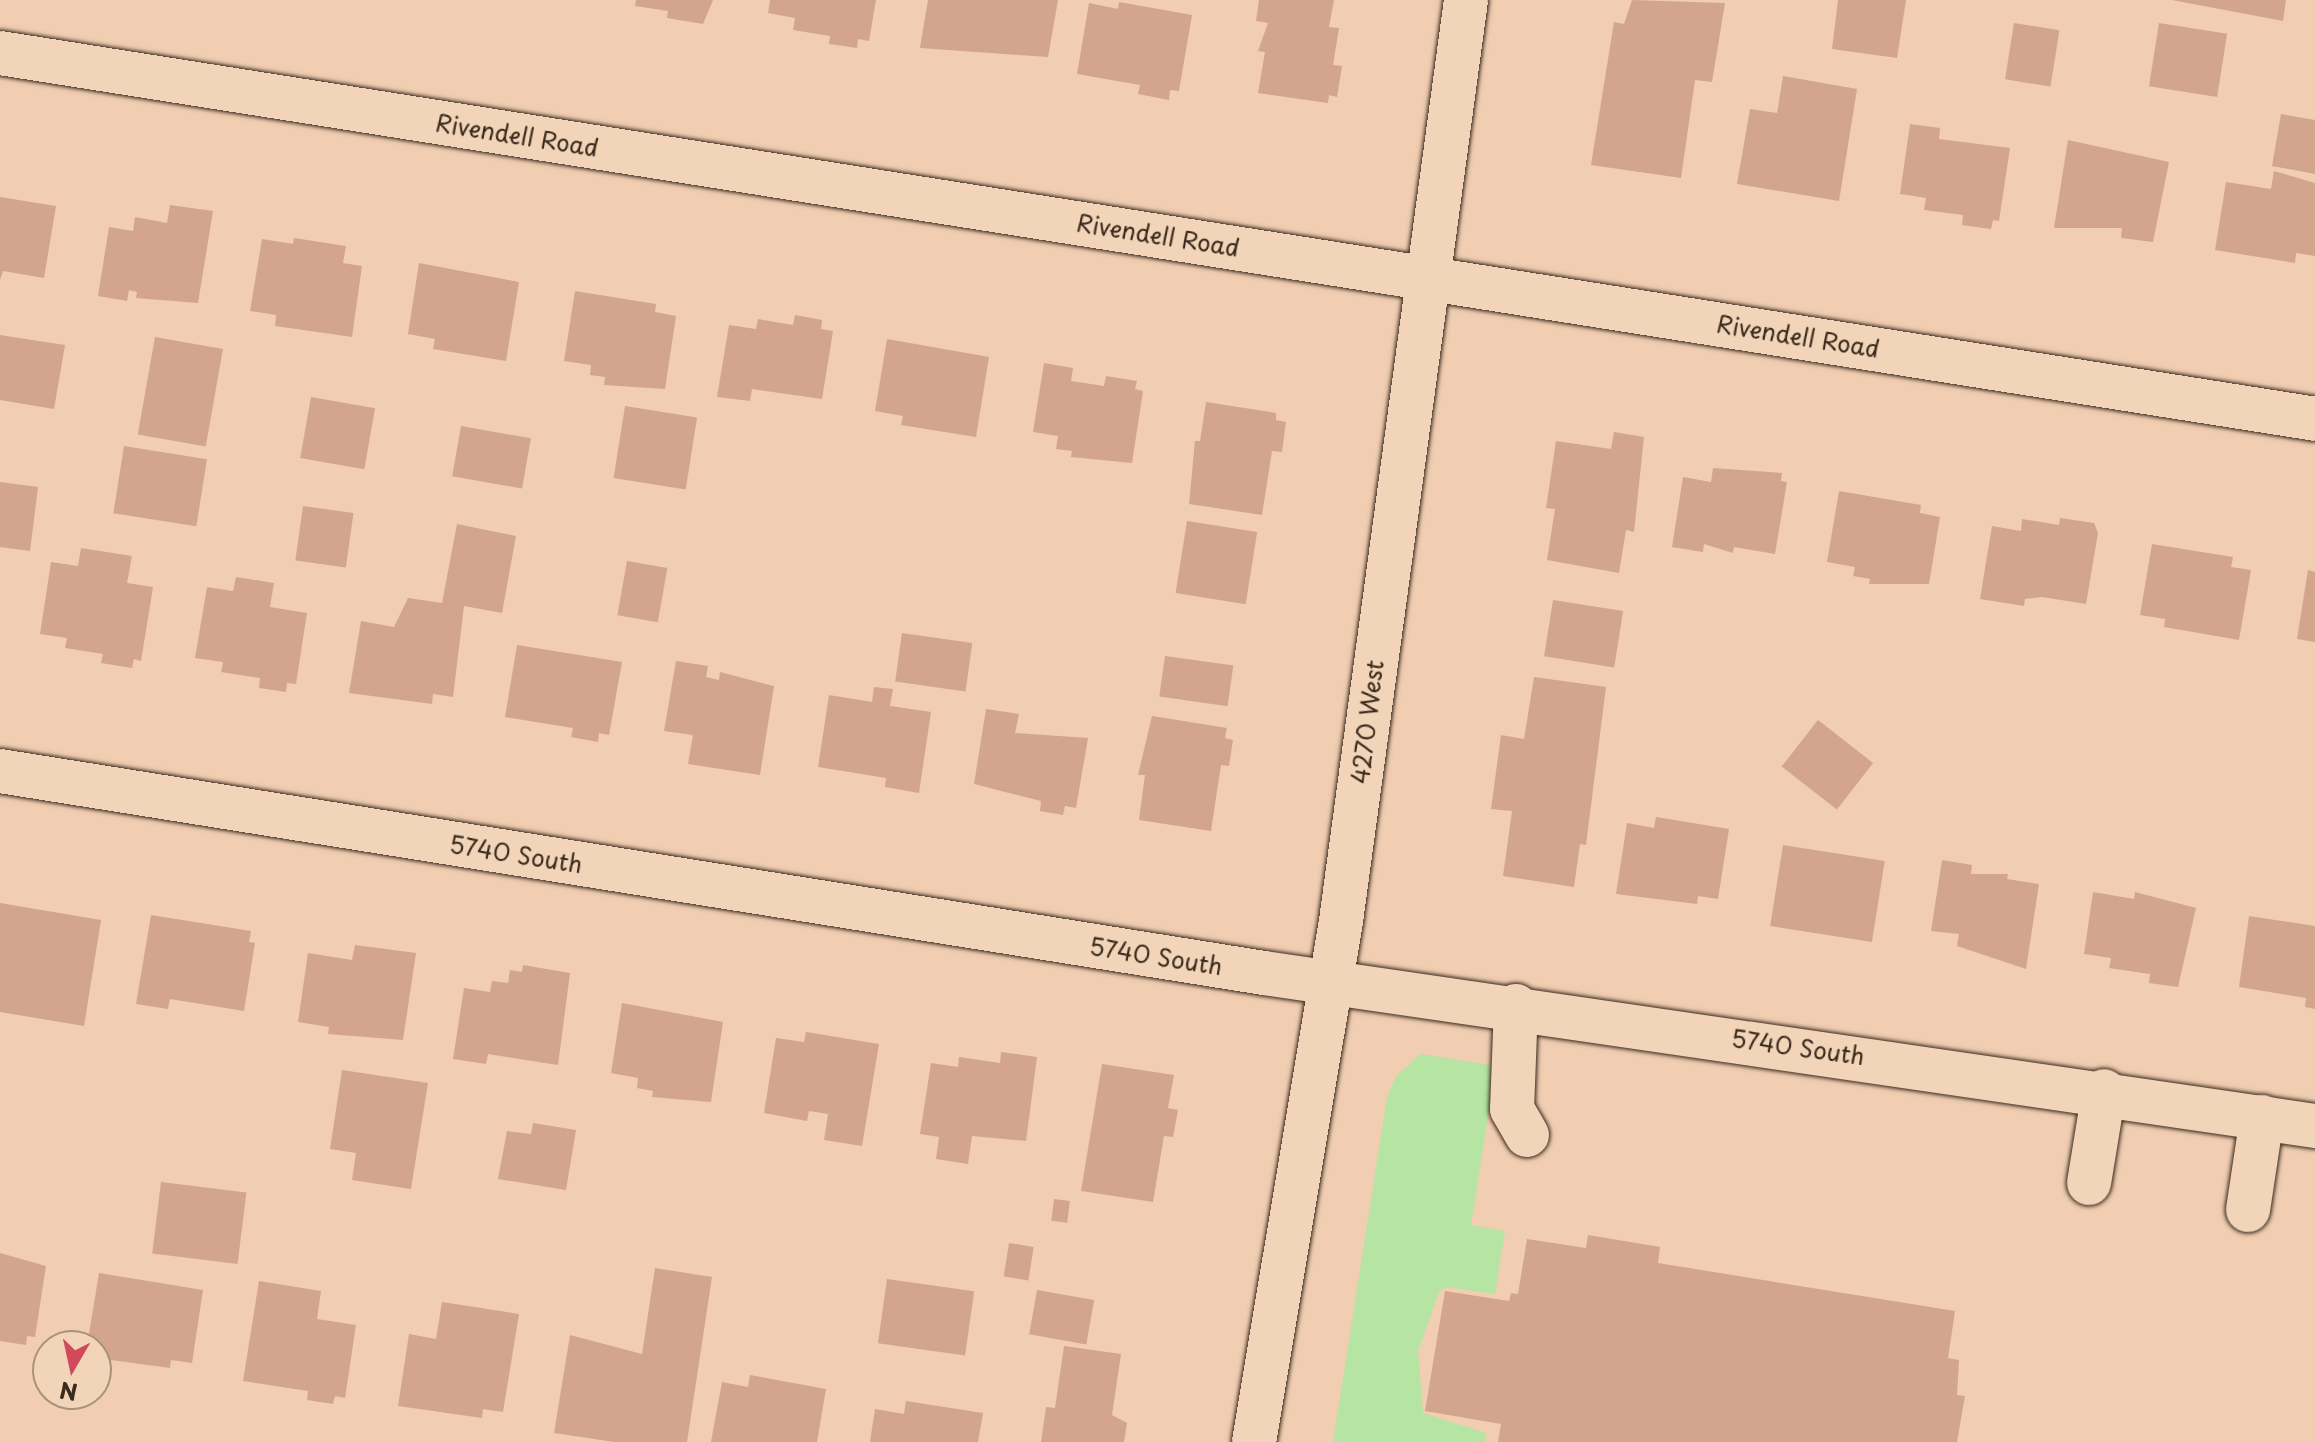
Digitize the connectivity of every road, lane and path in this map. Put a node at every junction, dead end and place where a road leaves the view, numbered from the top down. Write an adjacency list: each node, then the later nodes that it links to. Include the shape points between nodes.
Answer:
1 (1466, 0): 3 (street, 4270 West)
2 (0, 53): 3 (street, Rivendell Road)
3 (1425, 277): 4 (street, Rivendell Road); 6 (street, 4270 West)
4 (2315, 419)
5 (0, 771): 6 (street, 5740 South)
6 (1331, 982): 7 (street, 5740 South); 14 (street, 4270 West)
7 (1516, 1006): 8 (street, 5740 South); 11 (street, via 1512,1109)
8 (2104, 1091): 9 (street, 5740 South); 12 (street)
9 (2262, 1117): 10 (street, 5740 South); 13 (street)
10 (2315, 1126)
11 (1527, 1135)
12 (2089, 1183)
13 (2248, 1210)
14 (1254, 1442)

